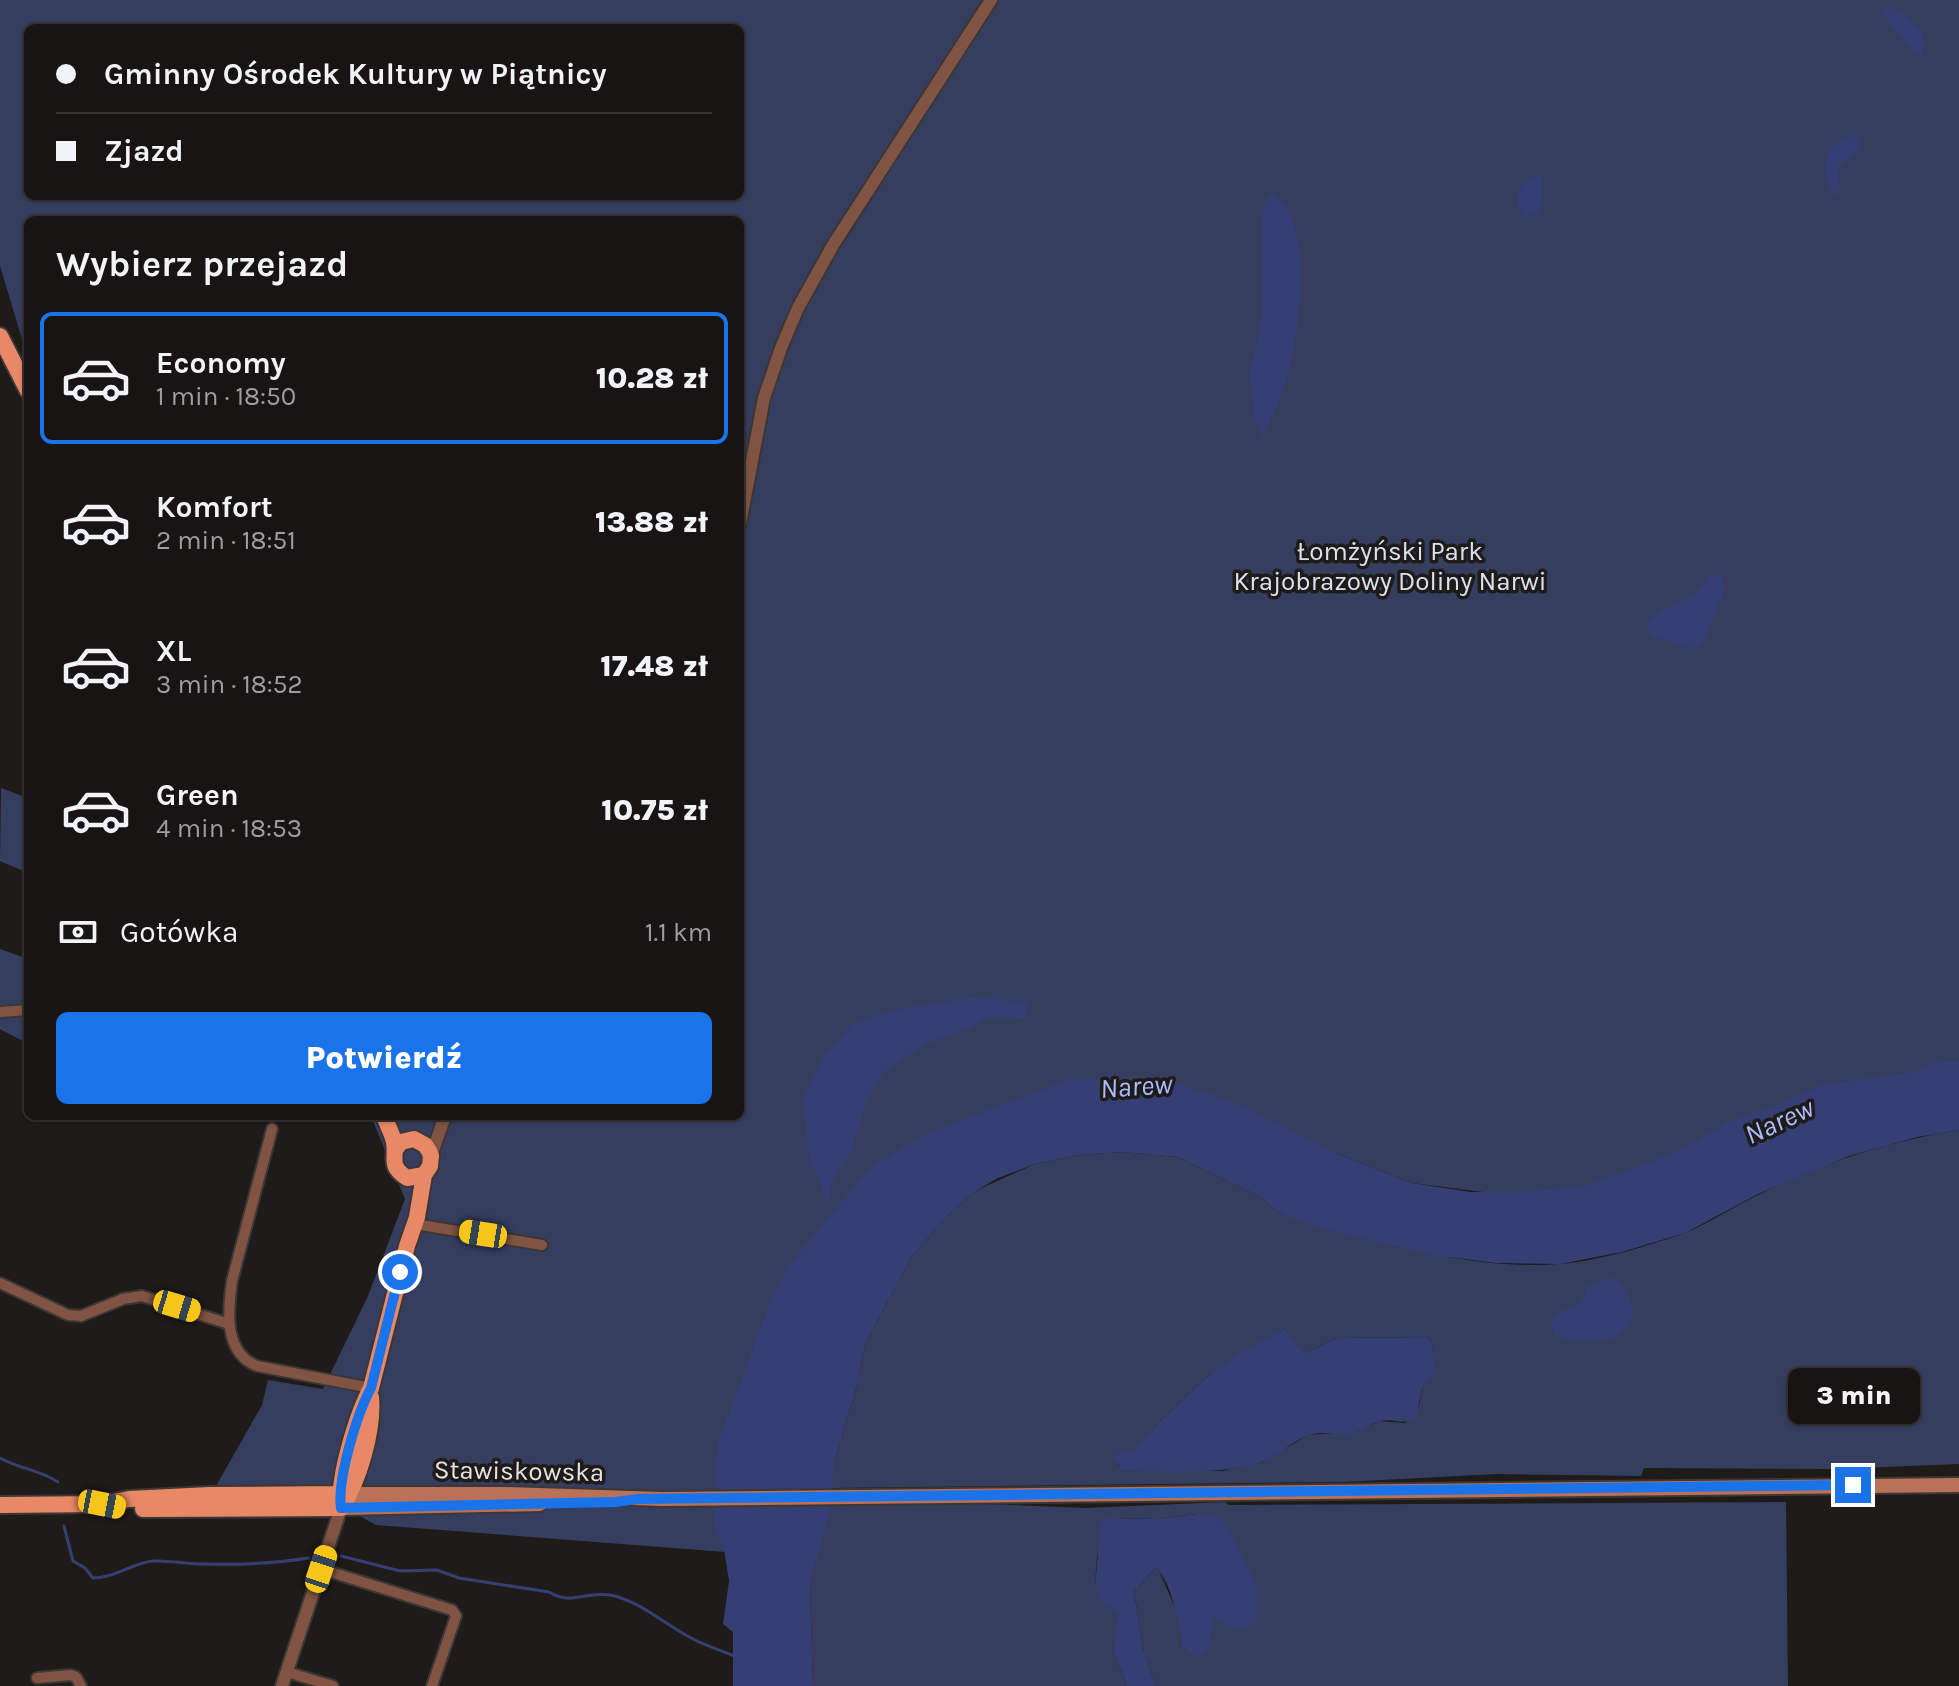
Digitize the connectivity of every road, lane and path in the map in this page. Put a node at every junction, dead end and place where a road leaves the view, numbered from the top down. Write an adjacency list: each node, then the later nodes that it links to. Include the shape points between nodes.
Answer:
1 (991, 0): 4 (street, via 833,245 789,326 764,398)
2 (0, 336): 3 (main road)
3 (24, 383)
4 (744, 503)
5 (24, 1010): 6 (street)
6 (0, 1012)
7 (385, 1120): 13 (main road)
8 (396, 1120): 12 (main road)
9 (438, 1120): 12 (street)
10 (442, 1120): 14 (street)
11 (272, 1129): 20 (street, via 232,1281)
12 (414, 1140): 13 (main road, via 401,1142); 14 (main road)
13 (395, 1150): 15 (main road, via 399,1173)
14 (431, 1156): 15 (main road, via 430,1166)
15 (416, 1177): 16 (main road); 18 (main road)
16 (415, 1224): 17 (street); 18 (main road)
17 (542, 1245)
18 (407, 1246): 21 (main road)
19 (0, 1283): 20 (street, via 68,1315 81,1316 142,1296)
20 (229, 1324): 21 (street, via 236,1347 249,1363)
21 (371, 1388): 22 (main road); 25 (main road, via 362,1405)
22 (360, 1468): 24 (main road, via 372,1484); 25 (main road)
23 (1959, 1485): 26 (main road)
24 (391, 1493): 25 (main road, Stawiskowska); 26 (main road, Stawiskowska)
25 (343, 1499): 26 (main road, Stawiskowska); 27 (main road, Stawiskowska, via 129,1509 102,1504); 28 (street)
26 (639, 1499)
27 (0, 1505)
28 (321, 1569): 29 (street); 34 (street, via 452,1610 456,1616)
29 (287, 1672): 32 (street); 33 (street)
30 (37, 1678): 31 (street, via 71,1675)
31 (81, 1686)
32 (282, 1686)
33 (333, 1686)
34 (432, 1686)

